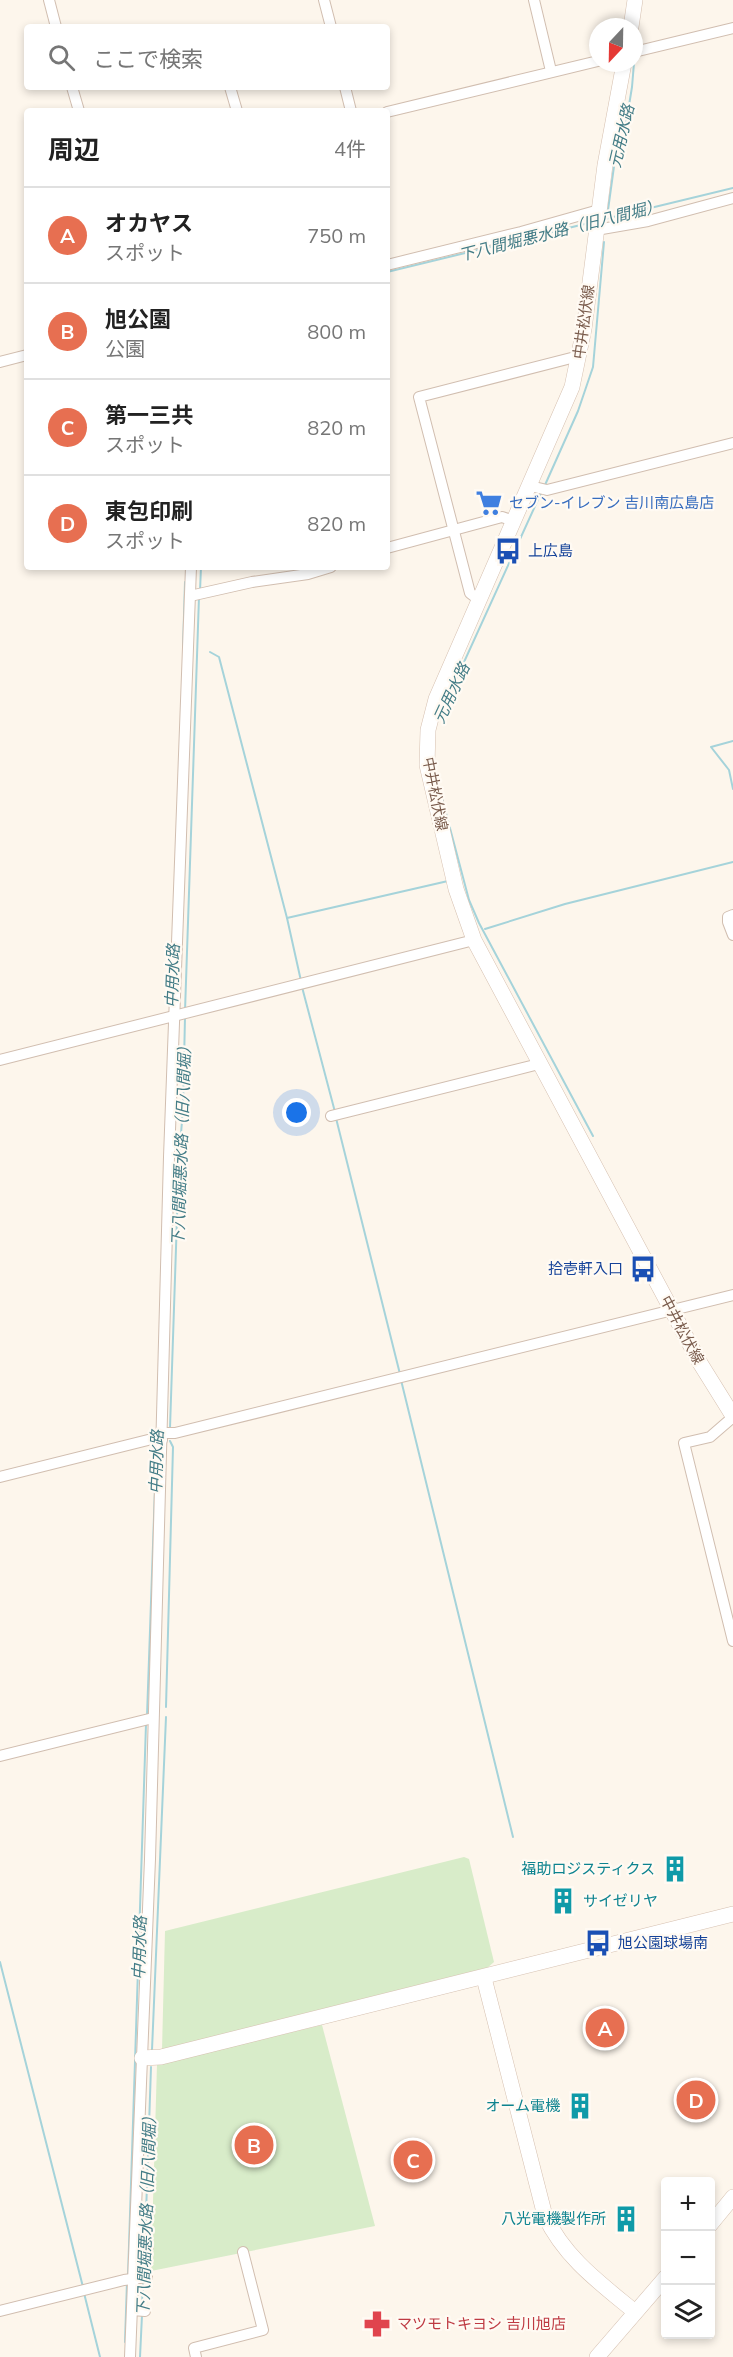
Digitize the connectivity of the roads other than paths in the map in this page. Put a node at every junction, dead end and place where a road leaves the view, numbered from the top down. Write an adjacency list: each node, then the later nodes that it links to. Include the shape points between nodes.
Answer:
1 (50, 0): 6 (street)
2 (324, 0): 7 (street)
3 (534, 0): 11 (street)
4 (635, 0): 5 (main road)
5 (632, 18)
6 (55, 24)
7 (330, 24)
8 (733, 28): 9 (street)
9 (643, 50)
10 (589, 63): 11 (street)
11 (551, 71): 19 (street)
12 (622, 72): 21 (main road, 中井松伏線)
13 (73, 90): 16 (street)
14 (231, 90): 17 (street)
15 (346, 90): 18 (street)
16 (78, 108)
17 (236, 108)
18 (350, 108)
19 (390, 111)
20 (733, 198): 22 (street, via 648,221)
21 (598, 210): 22 (main road, 中井松伏線); 23 (street)
22 (596, 230): 25 (main road, 中井松伏線)
23 (390, 261)
24 (24, 356): 26 (street)
25 (579, 357): 28 (main road, 中井松伏線, via 566,404); 30 (street, via 419,397)
26 (0, 362)
27 (733, 443): 28 (street, via 547,490)
28 (530, 486): 29 (main road, 中井松伏線)
29 (514, 521): 30 (street, via 502,517); 35 (main road, 中井松伏線)
30 (453, 530): 31 (street); 35 (street, via 470,593)
31 (390, 547)
32 (191, 570): 34 (street)
33 (323, 570): 34 (street)
34 (190, 596): 39 (street)
35 (479, 600): 38 (main road, 中井松伏線, via 429,718 427,744 427,765 445,842)
36 (733, 915): 37 (street, via 728,917)
37 (733, 935)
38 (474, 940): 39 (street); 41 (main road, 中井松伏線)
39 (175, 1016): 40 (street); 46 (street)
40 (0, 1060)
41 (539, 1064): 42 (street); 44 (main road, 中井松伏線)
42 (332, 1116)
43 (733, 1295): 44 (street)
44 (671, 1309): 45 (main road, 中井松伏線); 46 (street)
45 (733, 1417): 48 (street, via 710,1437 684,1443)
46 (159, 1437): 47 (street); 49 (street)
47 (0, 1477)
48 (733, 1641)
49 (153, 1718): 50 (street); 53 (street)
50 (0, 1756)
51 (733, 1914): 52 (main road)
52 (484, 1978): 53 (main road); 65 (main road, via 545,2217 566,2252)
53 (148, 2058): 56 (street)
54 (733, 2197): 55 (main road)
55 (715, 2220)
56 (135, 2247): 57 (street); 59 (street)
57 (148, 2247)
58 (243, 2252): 67 (street, via 264,2330 194,2348)
59 (134, 2277): 60 (street); 62 (street); 63 (street)
60 (147, 2277)
61 (661, 2283): 65 (main road)
62 (132, 2310): 64 (street); 66 (street)
63 (0, 2311)
64 (146, 2311)
65 (634, 2313): 68 (main road)
66 (130, 2357)
67 (196, 2357)
68 (597, 2357)

